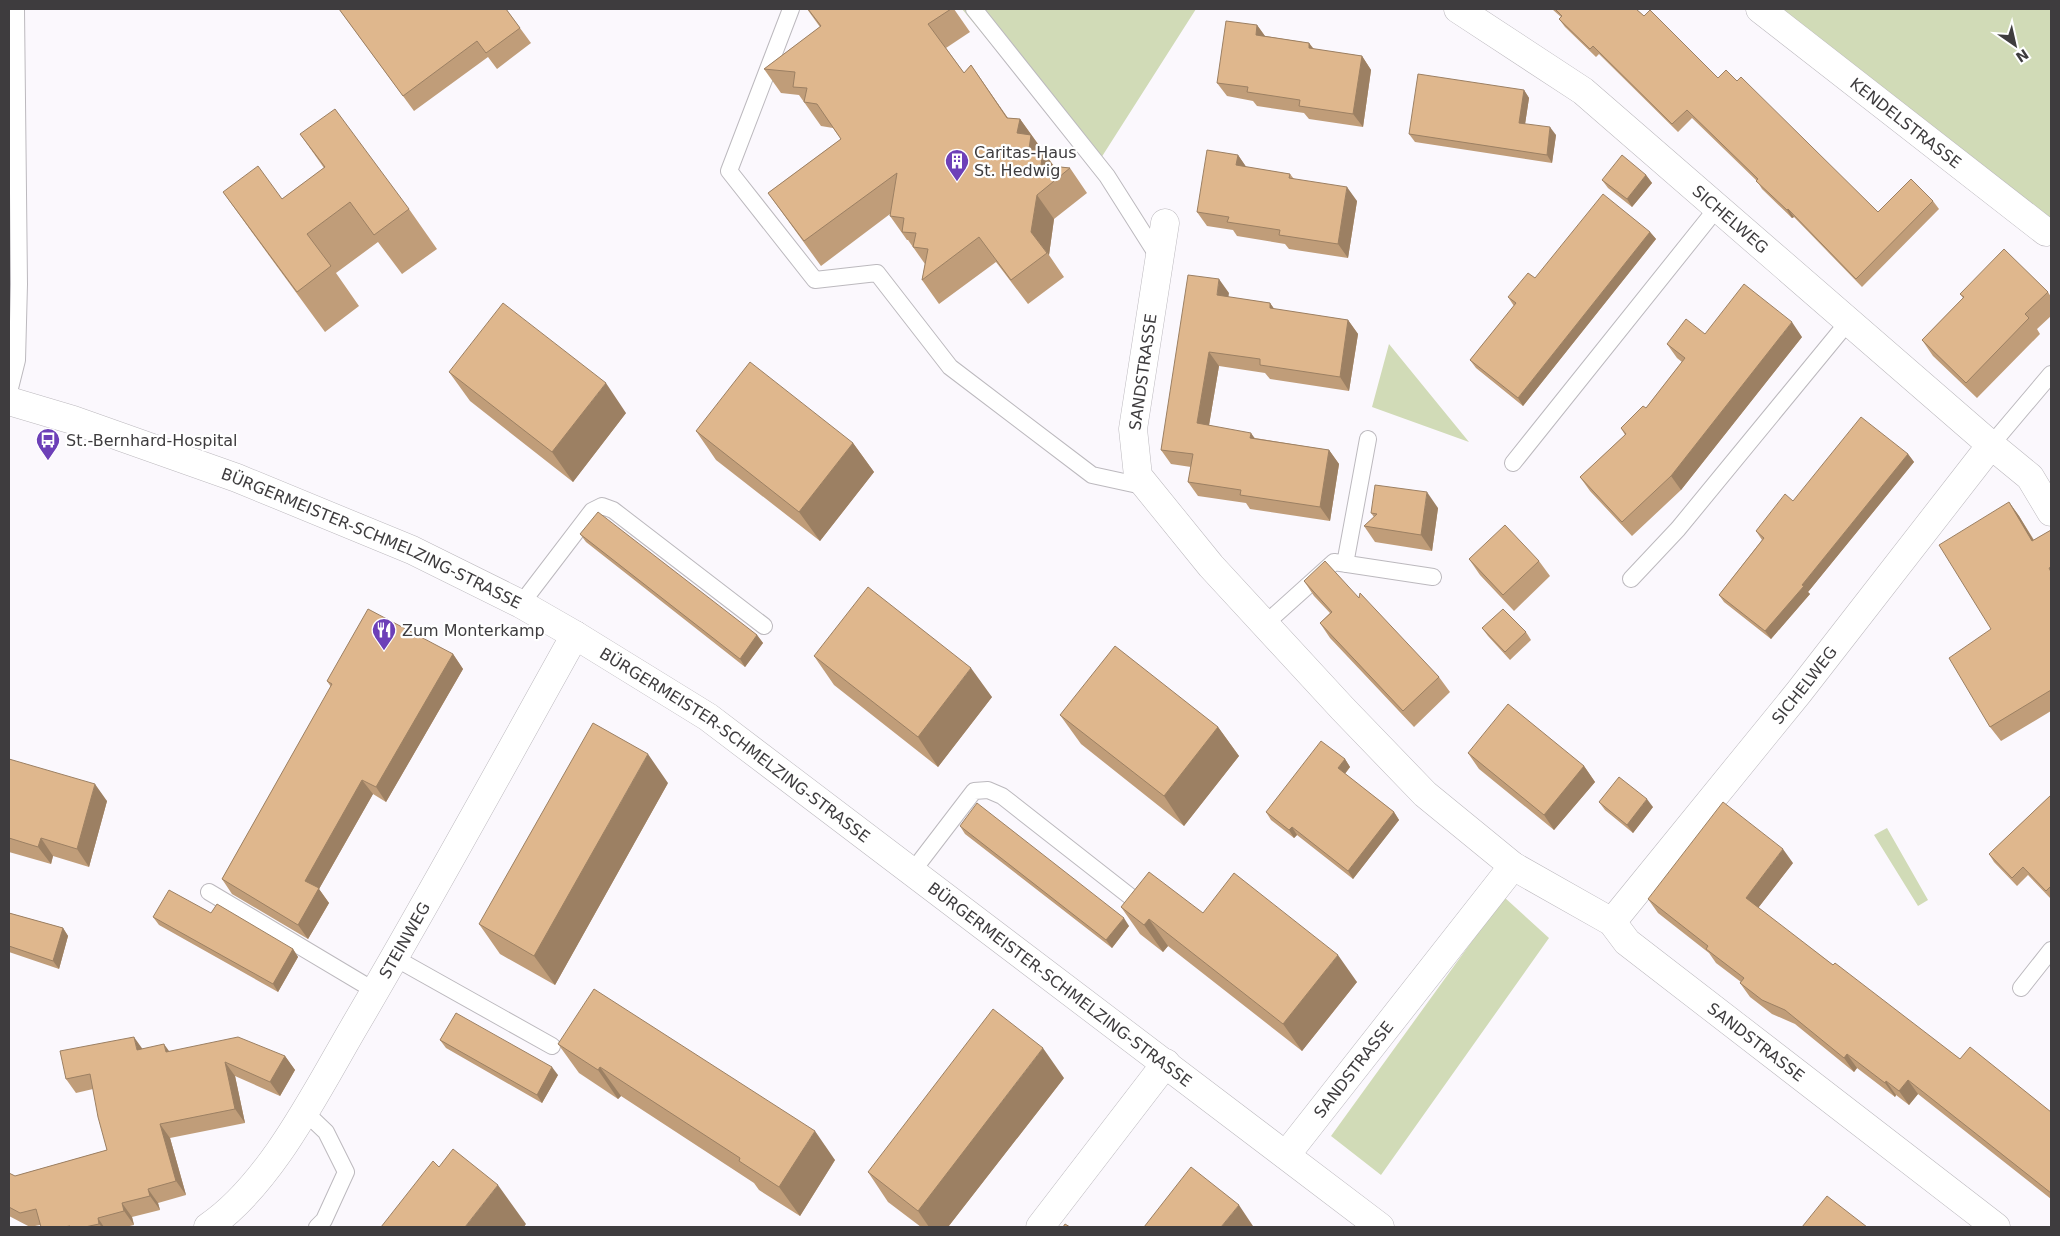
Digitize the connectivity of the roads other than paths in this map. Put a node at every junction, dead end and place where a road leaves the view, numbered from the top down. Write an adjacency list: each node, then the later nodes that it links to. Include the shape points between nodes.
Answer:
1 (16, 9): 12 (lane, via 19,284 17,360)
2 (791, 9): 17 (lane, via 730,171 815,280 876,273 950,367 1092,475)
3 (974, 9): 9 (lane, via 1107,176)
4 (1458, 9): 6 (street, SICHELWEG, via 1583,91)
5 (1760, 9): 8 (street, KENDELSTRASSE)
6 (1716, 208): 10 (street, SICHELWEG); 16 (lane)
7 (1166, 223): 9 (street, SANDSTRASSE)
8 (2049, 234)
9 (1159, 258): 17 (street, SANDSTRASSE, via 1133,428 1138,476)
10 (1848, 322): 15 (street, SICHELWEG); 21 (lane, via 1678,529)
11 (2051, 374): 15 (lane)
12 (9, 392)
13 (9, 401): 22 (street, BÜRGERMEISTER-SCHMELZING-STRASSE, via 237,478 412,550)
14 (1368, 439): 19 (lane)
15 (1991, 446): 18 (street, SICHELWEG, via 2030,477); 30 (street, SICHELWEG, via 1799,692)
16 (1513, 463)
17 (1147, 487): 23 (street, SANDSTRASSE, via 1211,566)
18 (2051, 512)
19 (1344, 564): 20 (lane); 23 (lane, via 1334,562)
20 (1433, 577)
21 (1631, 579)
22 (521, 604): 24 (lane, via 592,511 602,506 614,510); 25 (street, BÜRGERMEISTER-SCHMELZING-STRASSE)
23 (1265, 624): 26 (street, SANDSTRASSE, via 1425,794)
24 (764, 626)
25 (575, 635): 27 (street, BÜRGERMEISTER-SCHMELZING-STRASSE, via 708,717); 32 (street, STEINWEG)
26 (1513, 866): 30 (street, SANDSTRASSE); 38 (street, SANDSTRASSE)
27 (912, 872): 29 (lane, via 974,791 988,790 1002,796); 36 (street, BÜRGERMEISTER-SCHMELZING-STRASSE)
28 (209, 892): 34 (lane)
29 (1136, 901)
30 (1612, 922): 43 (street, SANDSTRASSE, via 1627,942)
31 (2051, 950): 33 (lane)
32 (395, 958): 34 (street, STEINWEG); 35 (lane)
33 (2021, 988)
34 (375, 991): 37 (street, STEINWEG)
35 (552, 1046)
36 (1166, 1063): 38 (street, BÜRGERMEISTER-SCHMELZING-STRASSE); 41 (street)
37 (304, 1111): 39 (street, STEINWEG, via 262,1176 225,1216); 40 (lane, via 326,1132 346,1172 324,1220)
38 (1286, 1154): 42 (street, BÜRGERMEISTER-SCHMELZING-STRASSE)
39 (208, 1227)
40 (317, 1227)
41 (1040, 1227)
42 (1380, 1227)
43 (1996, 1227)

